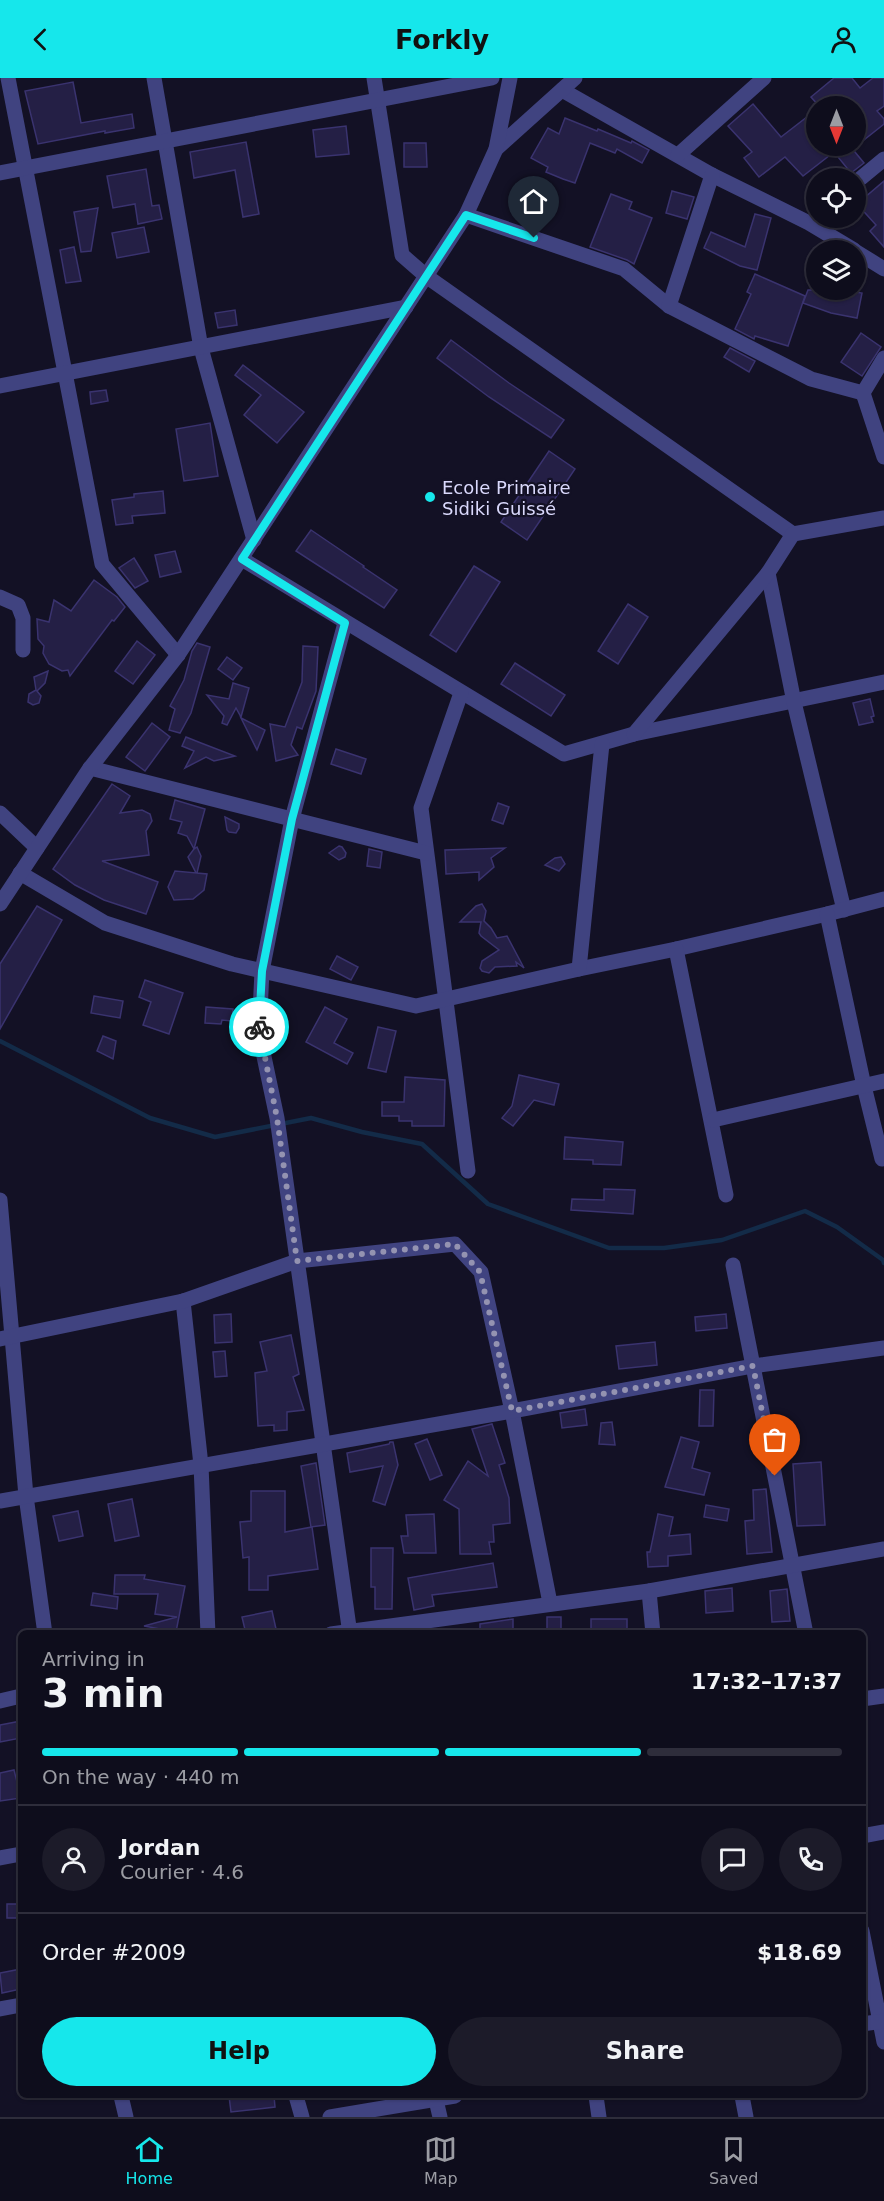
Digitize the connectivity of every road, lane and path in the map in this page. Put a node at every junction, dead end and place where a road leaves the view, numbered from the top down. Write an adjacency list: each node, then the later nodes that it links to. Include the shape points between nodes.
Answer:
1 (8, 78): 14 (street)
2 (154, 78): 10 (street)
3 (374, 78): 9 (street)
4 (492, 78): 9 (street)
5 (510, 78): 11 (street)
6 (575, 78): 8 (street)
7 (765, 78): 12 (street)
8 (562, 90): 11 (street); 12 (street)
9 (378, 100): 10 (street); 24 (street, via 402,255)
10 (165, 143): 14 (street); 27 (street)
11 (496, 149): 18 (street)
12 (678, 155): 17 (street)
13 (884, 159): 16 (street)
14 (24, 168): 15 (street); 29 (street)
15 (0, 173)
16 (866, 174)
17 (712, 175): 19 (street); 25 (street)
18 (466, 215): 24 (street); 25 (street, via 624,269)
19 (806, 216)
20 (824, 228): 21 (street)
21 (840, 240)
22 (866, 257): 23 (street)
23 (884, 268)
24 (426, 276): 26 (street); 35 (street)
25 (669, 306): 32 (street, via 811,379)
26 (406, 307): 27 (street); 36 (street)
27 (201, 348): 29 (street); 36 (street)
28 (884, 358): 30 (street)
29 (67, 373): 31 (street); 42 (street, via 102,564)
30 (879, 377): 32 (street)
31 (0, 386)
32 (863, 393): 33 (street)
33 (884, 458)
34 (884, 518): 35 (street)
35 (793, 534): 38 (street)
36 (255, 540): 37 (street)
37 (242, 559): 40 (street); 42 (street)
38 (768, 573): 45 (street); 46 (street)
39 (0, 597): 41 (street, via 18,605 23,618)
40 (345, 623): 44 (street); 50 (street)
41 (23, 650)
42 (178, 655): 48 (street)
43 (884, 682): 45 (street)
44 (461, 693): 47 (street, via 564,754); 52 (street, via 421,808)
45 (794, 702): 46 (street); 56 (street)
46 (634, 734): 47 (street)
47 (602, 744): 59 (street)
48 (90, 768): 50 (street); 51 (street)
49 (0, 813): 51 (street)
50 (292, 819): 52 (street); 60 (street)
51 (37, 848): 53 (street)
52 (426, 853): 61 (street)
53 (20, 873): 55 (street); 60 (street, via 105,923)
54 (884, 899): 56 (street)
55 (0, 904)
56 (844, 910): 57 (street)
57 (827, 914): 58 (street); 63 (street)
58 (676, 949): 59 (street); 64 (street)
59 (579, 969): 61 (street)
60 (262, 971): 61 (street, via 416,1006); 69 (street, via 259,1033 278,1125)
61 (444, 998): 66 (street)
62 (884, 1081): 63 (street)
63 (864, 1086): 64 (street); 65 (street)
64 (713, 1120): 67 (street)
65 (882, 1159)
66 (468, 1171)
67 (726, 1195)
68 (0, 1200): 72 (street)
69 (297, 1261): 71 (street); 75 (street, via 455,1244 480,1272); 76 (street)
70 (733, 1265): 74 (street)
71 (183, 1301): 72 (street); 77 (street)
72 (7, 1337): 78 (street)
73 (884, 1348): 74 (street)
74 (753, 1366): 75 (street); 81 (street)
75 (512, 1411): 76 (street); 83 (street)
76 (323, 1444): 77 (street); 86 (street)
77 (201, 1465): 78 (street); 85 (street)
78 (26, 1496): 79 (street); 84 (street)
79 (0, 1501)
80 (884, 1549): 81 (street)
81 (792, 1565): 82 (street); 89 (street)
82 (649, 1591): 83 (street); 88 (street)
83 (550, 1603): 87 (street)
84 (44, 1630)
85 (208, 1630)
86 (350, 1630)
87 (364, 1630)
88 (653, 1630)
89 (805, 1630)
90 (884, 1696): 92 (street)
91 (18, 1697): 93 (street)
92 (866, 1698)
93 (0, 1701)
94 (884, 1832): 95 (street)
95 (866, 1835)
96 (18, 1855): 97 (street)
97 (0, 1858)
98 (866, 1949): 101 (street)
99 (18, 2006): 100 (street)
100 (0, 2009)
101 (882, 2021): 102 (street); 103 (street)
102 (866, 2023)
103 (884, 2042)
104 (121, 2098): 110 (street)
105 (297, 2098): 111 (street)
106 (431, 2098): 112 (street)
107 (436, 2098): 113 (street)
108 (596, 2098): 114 (street)
109 (742, 2098): 115 (street)
110 (126, 2117)
111 (302, 2117)
112 (330, 2117)
113 (440, 2117)
114 (599, 2117)
115 (746, 2117)

